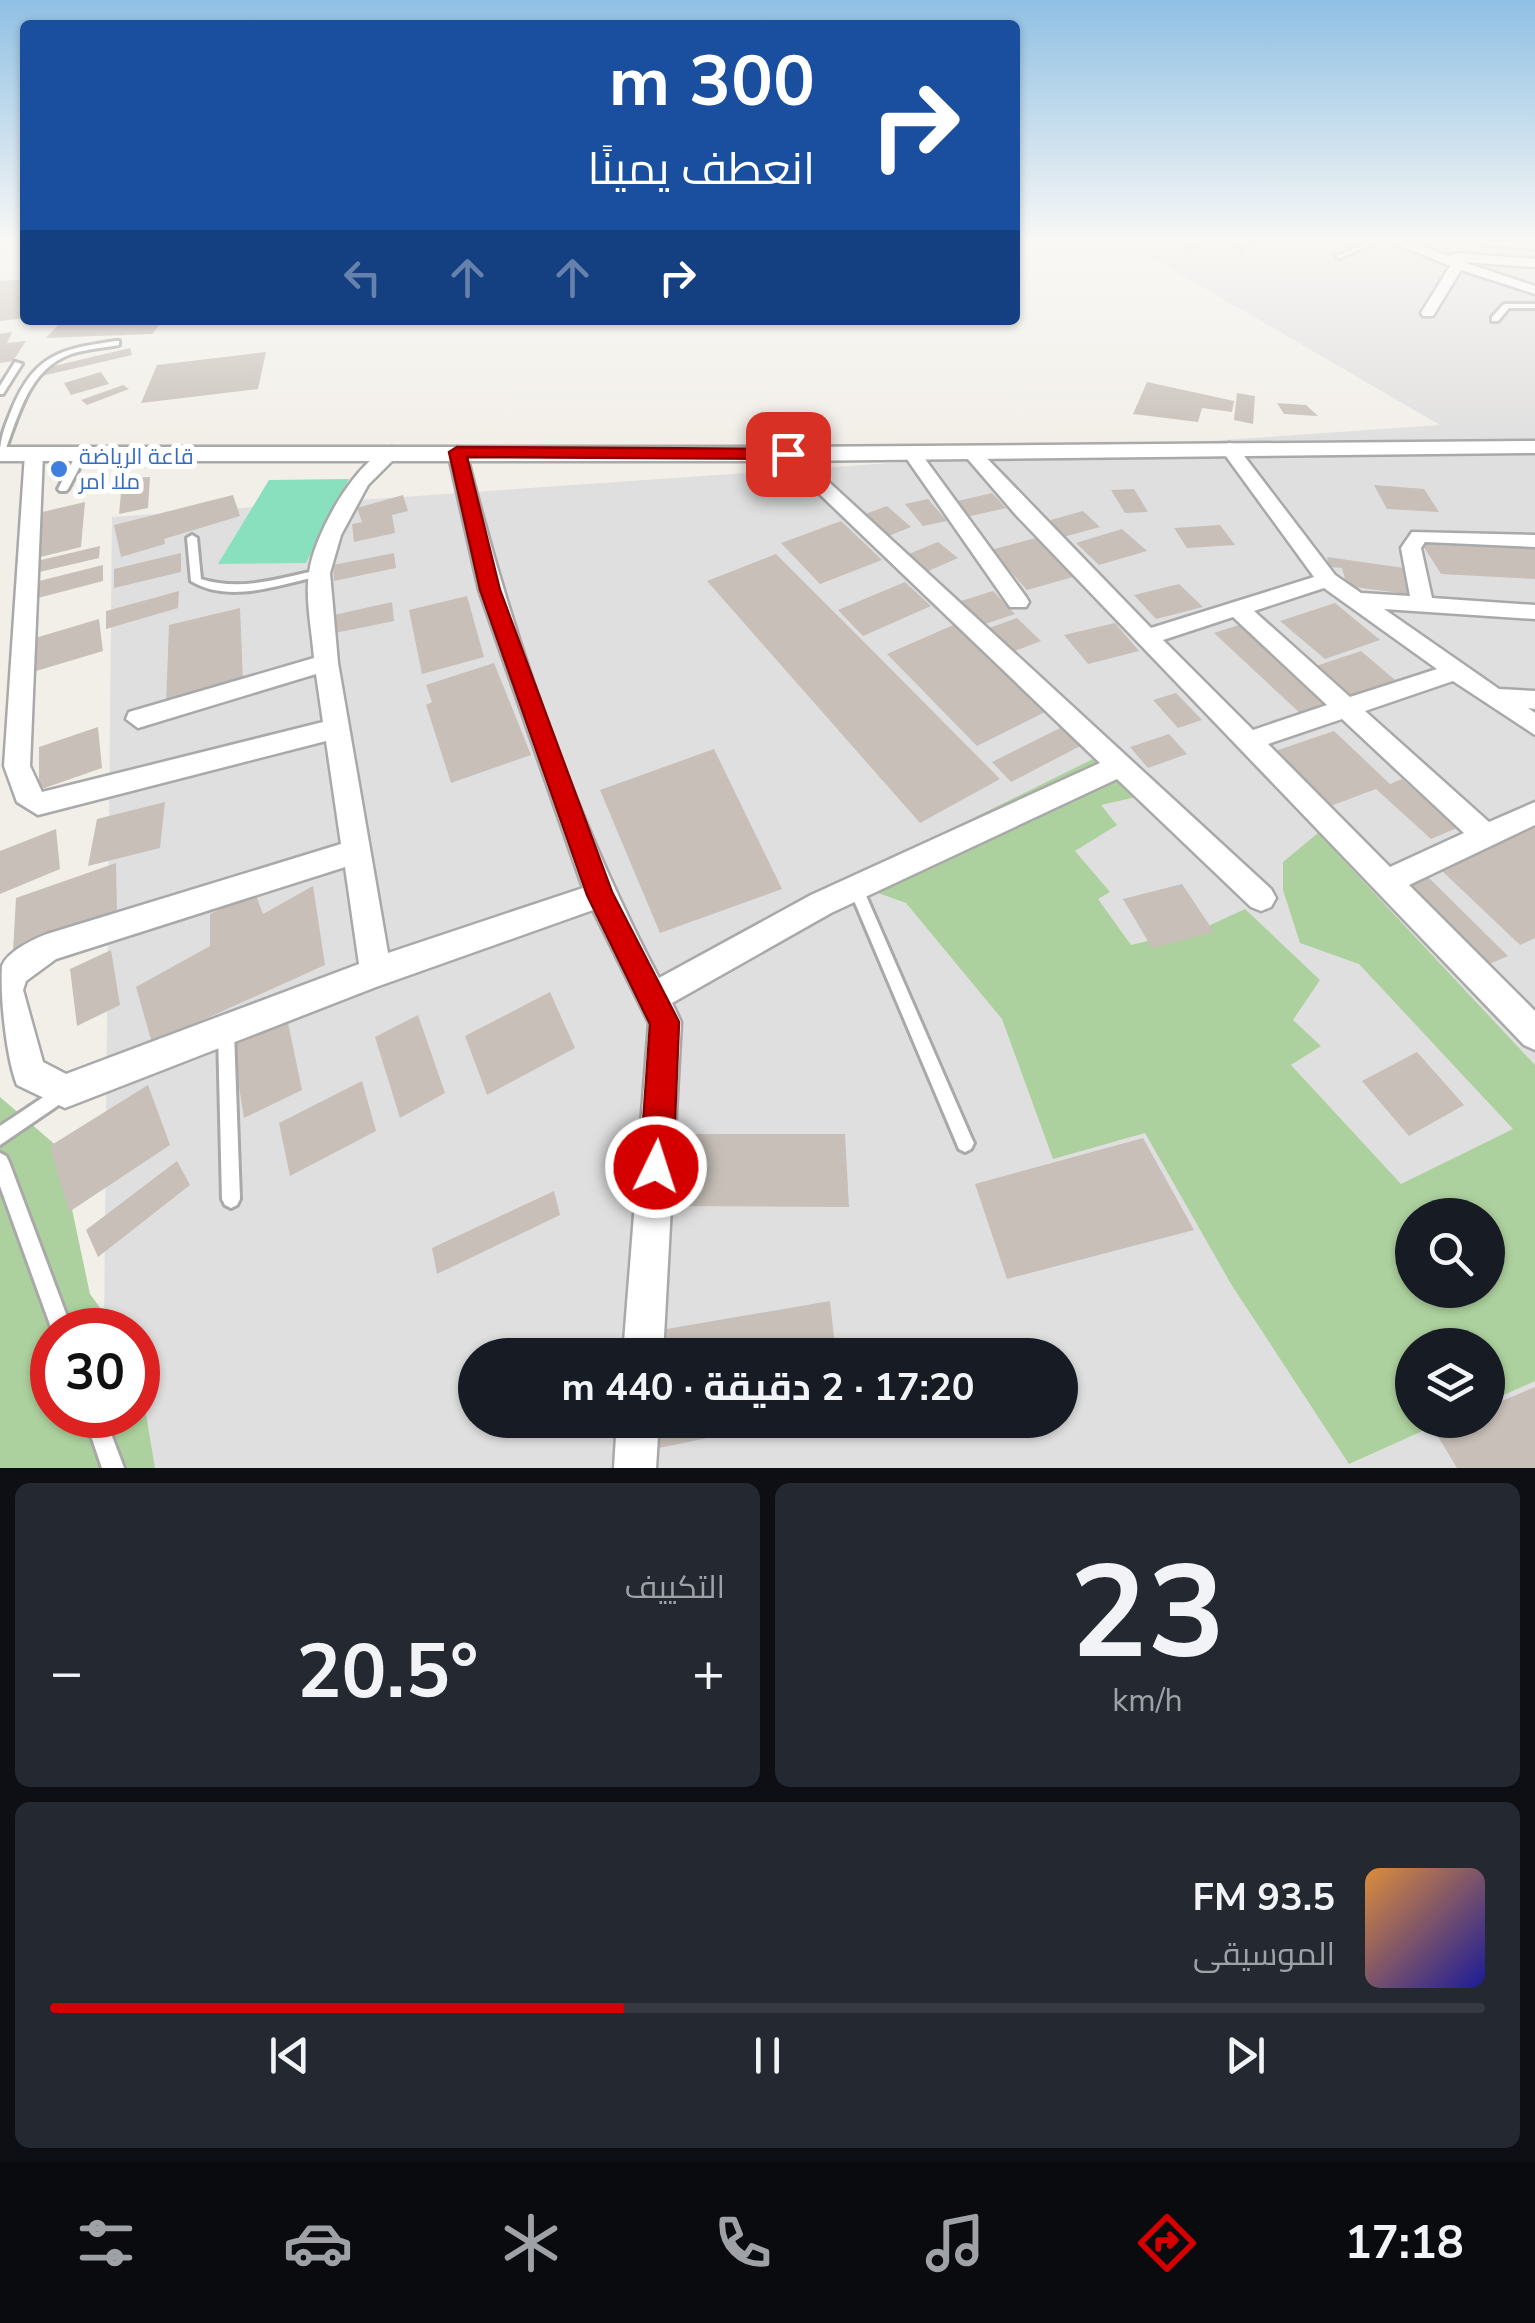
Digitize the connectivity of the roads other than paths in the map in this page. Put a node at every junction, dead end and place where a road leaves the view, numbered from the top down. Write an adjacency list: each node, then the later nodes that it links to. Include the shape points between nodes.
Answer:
1 (1504, 310): 2 (lane)
2 (1495, 319)
3 (116, 342): 9 (lane, via 76,348 41,364 27,382)
4 (18, 364): 5 (lane)
5 (0, 392)
6 (1535, 447): 7 (street)
7 (1229, 448): 8 (street); 20 (street)
8 (970, 451): 12 (street); 26 (street)
9 (0, 452): 13 (street)
10 (392, 452): 11 (street); 14 (street); 19 (street, via 360,482)
11 (457, 452): 15 (street); 42 (street, via 490,590)
12 (911, 452): 15 (street); 22 (street)
13 (34, 454): 14 (street); 34 (street, via 17,766 26,794 38,804)
14 (82, 454): 16 (lane)
15 (788, 454): 36 (street)
16 (64, 489)
17 (192, 538): 19 (lane, via 196,580 214,589 242,590)
18 (1535, 541): 23 (street, via 1418,536 1411,548)
19 (320, 572): 27 (street)
20 (1327, 580): 21 (street); 24 (street)
21 (1354, 600): 23 (street); 28 (street)
22 (1018, 602)
23 (1422, 604): 25 (street)
24 (1236, 608): 26 (street); 31 (street)
25 (1535, 612)
26 (1146, 637): 35 (street)
27 (326, 663): 32 (street); 34 (street)
28 (1456, 672): 29 (street); 31 (street)
29 (1492, 697): 30 (street); 33 (street)
30 (1535, 700)
31 (1343, 709): 35 (street); 38 (street)
32 (138, 719)
33 (1535, 726)
34 (338, 728): 39 (street)
35 (1248, 740): 40 (street)
36 (1121, 765): 41 (street); 43 (street)
37 (1535, 813): 38 (street)
38 (1486, 836): 40 (street)
39 (354, 852): 44 (street); 48 (street, via 47,948 15,971 6,990 29,1074)
40 (1386, 882): 47 (street)
41 (857, 891): 45 (street, via 821,904); 50 (lane)
42 (600, 895): 44 (street); 45 (street)
43 (1261, 898)
44 (376, 972): 46 (street)
45 (652, 998): 54 (street, via 665,1022 665,1054)
46 (226, 1029): 48 (street); 52 (lane)
47 (1535, 1034)
48 (65, 1091): 49 (lane)
49 (0, 1136)
50 (965, 1143)
51 (0, 1162): 53 (lane)
52 (231, 1199)
53 (54, 1308)
54 (644, 1338)
55 (103, 1438): 57 (lane)
56 (636, 1438): 58 (street)
57 (114, 1468)
58 (634, 1468)

